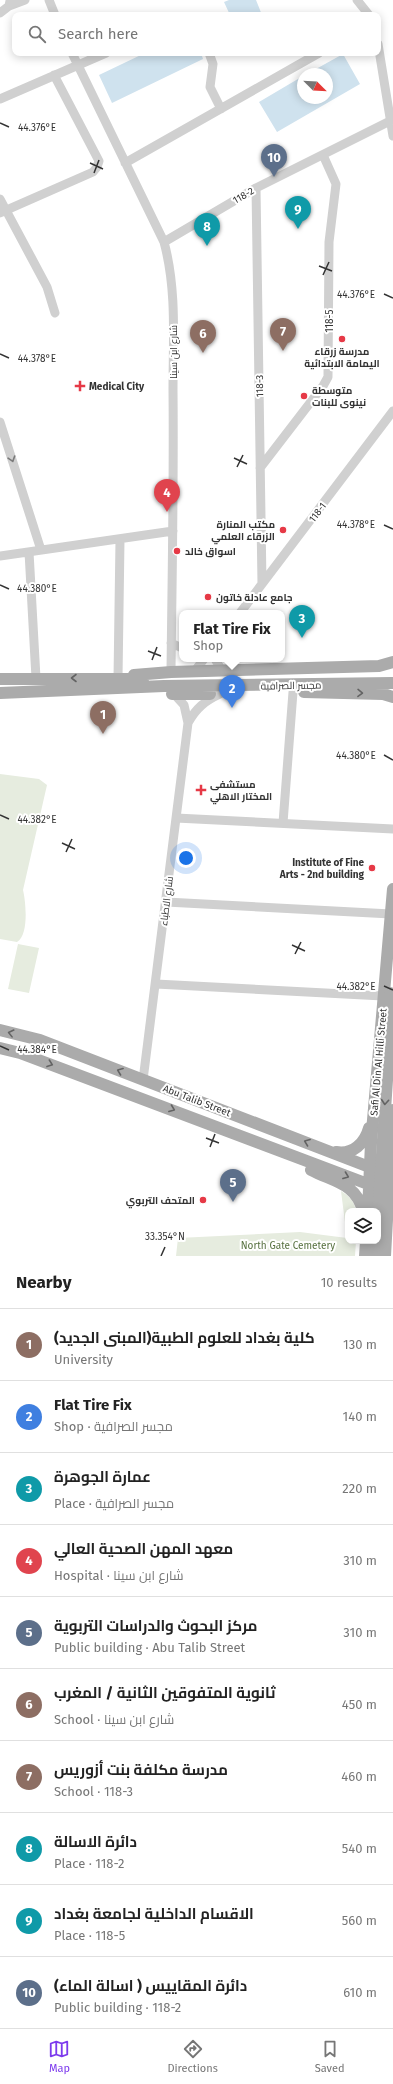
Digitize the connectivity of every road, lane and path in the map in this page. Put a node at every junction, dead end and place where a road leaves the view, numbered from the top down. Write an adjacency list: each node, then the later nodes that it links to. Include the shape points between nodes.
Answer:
1 (25, 0): 4 (street)
2 (48, 0): 5 (street)
3 (357, 0): 6 (street)
4 (9, 3): 7 (street)
5 (54, 12)
6 (367, 12)
7 (0, 13)
8 (73, 56): 13 (street, شارع ابن سينا)
9 (99, 56): 13 (street)
10 (210, 56): 16 (street, via 213,64 210,86)
11 (314, 56): 16 (street)
12 (380, 56): 17 (street)
13 (77, 65): 14 (street); 20 (street, شارع ابن سينا)
14 (54, 75): 15 (street); 23 (street, via 98,161 97,166 93,172)
15 (0, 99)
16 (221, 108): 20 (street)
17 (390, 121): 18 (street); 19 (street, 118-2)
18 (393, 136)
19 (323, 155): 21 (street, 118-2); 28 (street, 118-5, via 336,184 329,242 328,377)
20 (125, 163): 24 (street, شارع ابن سينا)
21 (256, 188): 24 (street, 118-2); 28 (street, 118-3)
22 (0, 199): 23 (street)
23 (3, 212): 25 (street, via 47,287)
24 (164, 242): 29 (street, شارع ابن سينا, via 173,294)
25 (55, 313)
26 (393, 411): 34 (street, 118-1)
27 (0, 422): 31 (street, one-way to 31)
28 (260, 468): 34 (street, 118-3)
29 (174, 531): 30 (street); 36 (street, شارع ابن سينا)
30 (120, 540): 31 (street); 47 (street)
31 (41, 550): 32 (street)
32 (29, 552): 33 (street); 44 (street)
33 (0, 556)
34 (262, 584): 35 (street, 118-1)
35 (242, 610)
36 (171, 643): 37 (street); 46 (street, شارع ابن سينا)
37 (179, 647)
38 (202, 662): 42 (street)
39 (217, 662): 41 (street)
40 (390, 666): 41 (main road)
41 (222, 671): 42 (main road)
42 (194, 672): 46 (main road)
43 (393, 677): 46 (main road, مجسر الصرافية)
44 (36, 678): 45 (main road); 47 (main road, one-way to 44)
45 (0, 679)
46 (166, 679): 47 (main road); 48 (main road, مجسر الصرافية)
47 (114, 682): 50 (main road); 51 (main road, via 146,693)
48 (393, 684): 53 (main road)
49 (293, 692): 52 (main road); 53 (main road, one-way to 53); 56 (street)
50 (0, 693)
51 (174, 694): 52 (main road); 54 (street, via 184,705)
52 (220, 694): 54 (street, via 206,700 195,710)
53 (388, 695)
54 (188, 723): 55 (street, شارع الاطباء)
55 (176, 818): 56 (street); 59 (street, شارع الاطباء)
56 (283, 823): 57 (street)
57 (393, 829)
58 (393, 889): 60 (main road)
59 (166, 902): 60 (street); 61 (street, شارع الاطباء)
60 (391, 914): 62 (main road)
61 (156, 984): 62 (street); 67 (street, شارع الاطباء)
62 (387, 994): 69 (main road, Safi Al Din Al Hilli Street); 81 (main road, one-way to 81, bridge, via 390,1035)
63 (0, 1030): 65 (main road, Abu Talib Street, one-way to 63, via 40,1040)
64 (0, 1048): 66 (main road, Abu Talib Street, one-way to 66)
65 (101, 1063): 66 (main road); 67 (main road, Abu Talib Street, one-way to 65)
66 (94, 1080): 73 (main road, Abu Talib Street, one-way to 73)
67 (144, 1080): 71 (main road, Abu Talib Street, one-way to 67)
68 (393, 1110): 87 (main road, bridge)
69 (373, 1113): 70 (main road, Safi Al Din Al Hilli Street); 71 (main road, via 362,1143 352,1150)
70 (371, 1143): 72 (main road, via 374,1150 380,1154); 74 (main road, Safi Al Din Al Hilli Street)
71 (332, 1152): 74 (main road, Abu Talib Street)
72 (393, 1153)
73 (291, 1155): 76 (main road, Abu Talib Street, one-way to 76); 78 (main road, via 307,1168 352,1190 359,1198)
74 (370, 1167): 75 (main road, Abu Talib Street); 76 (main road, Safi Al Din Al Hilli Street)
75 (393, 1176)
76 (369, 1184): 77 (main road, Abu Talib Street); 79 (main road, Safi Al Din Al Hilli Street)
77 (393, 1194)
78 (362, 1208)
79 (369, 1208)
80 (371, 1208): 82 (main road, via 380,1204)
81 (378, 1208)
82 (393, 1208)
83 (366, 1244): 85 (main road)
84 (377, 1244): 86 (main road)
85 (365, 1256)
86 (376, 1256)
87 (385, 1256)

